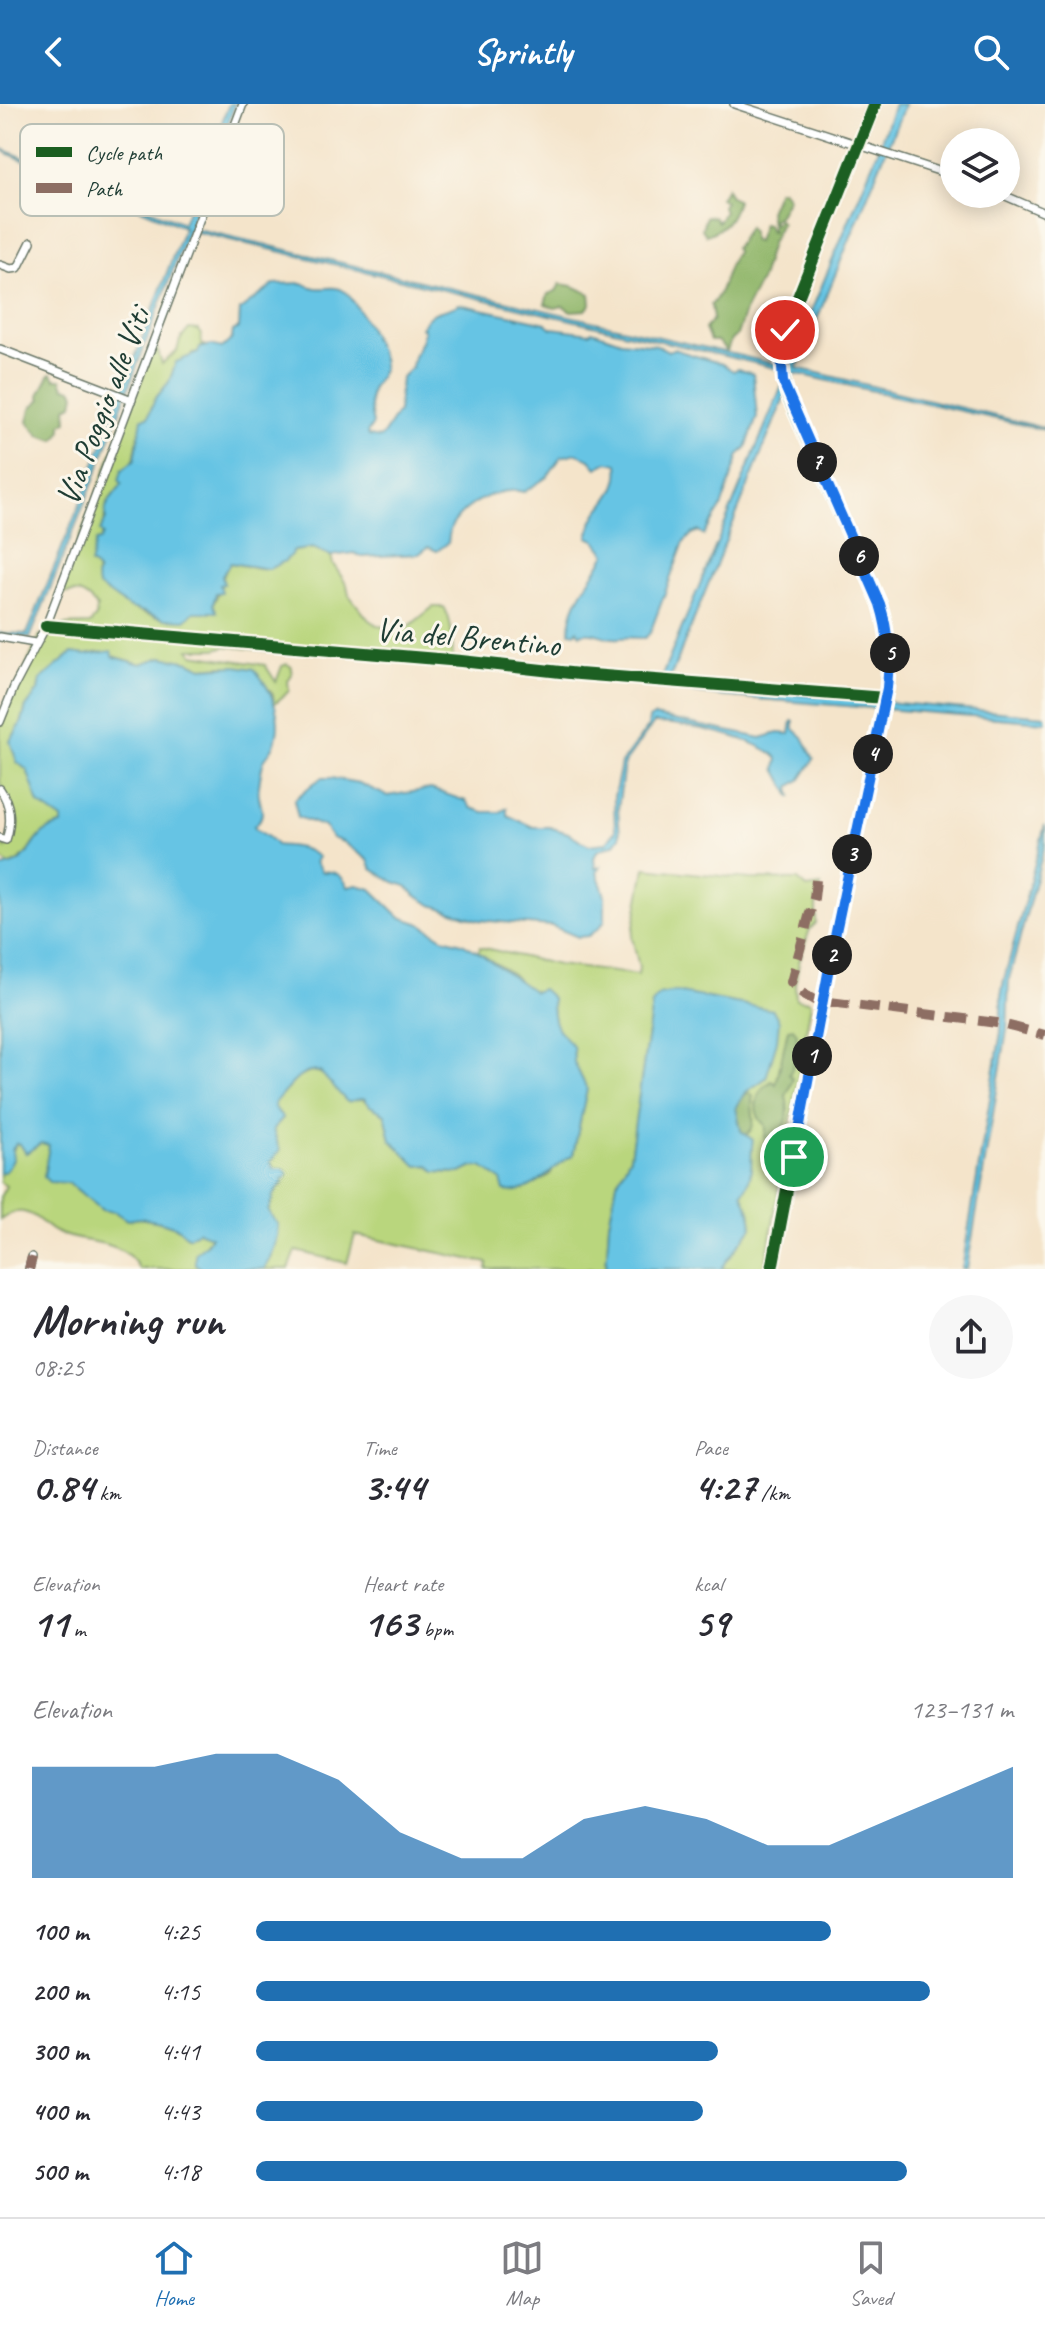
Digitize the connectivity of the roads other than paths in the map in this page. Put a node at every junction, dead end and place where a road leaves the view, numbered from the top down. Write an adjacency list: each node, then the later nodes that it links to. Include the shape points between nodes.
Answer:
1 (243, 104): 4 (street, Via Poggio alle Viti)
2 (734, 104): 5 (street)
3 (875, 104): 5 (street)
4 (236, 124)
5 (859, 144): 6 (street); 17 (street, via 785,330 782,364 789,399 887,625 890,655)
6 (940, 171)
7 (1020, 202): 8 (street)
8 (1045, 213)
9 (201, 216): 13 (street, Via Poggio alle Viti)
10 (31, 242): 11 (street, via 18,268)
11 (0, 265)
12 (0, 349): 13 (street)
13 (126, 398): 14 (street, Via Poggio alle Viti)
14 (46, 626): 16 (street, Via Poggio alle Viti); 17 (street, Via del Brentino)
15 (0, 637): 16 (street)
16 (35, 643): 18 (street, Via Poggio alle Viti)
17 (883, 703): 23 (street)
18 (0, 722)
19 (0, 789): 20 (street, via 12,824 6,840)
20 (0, 838)
21 (32, 1257): 22 (street)
22 (29, 1269)
23 (772, 1269)

